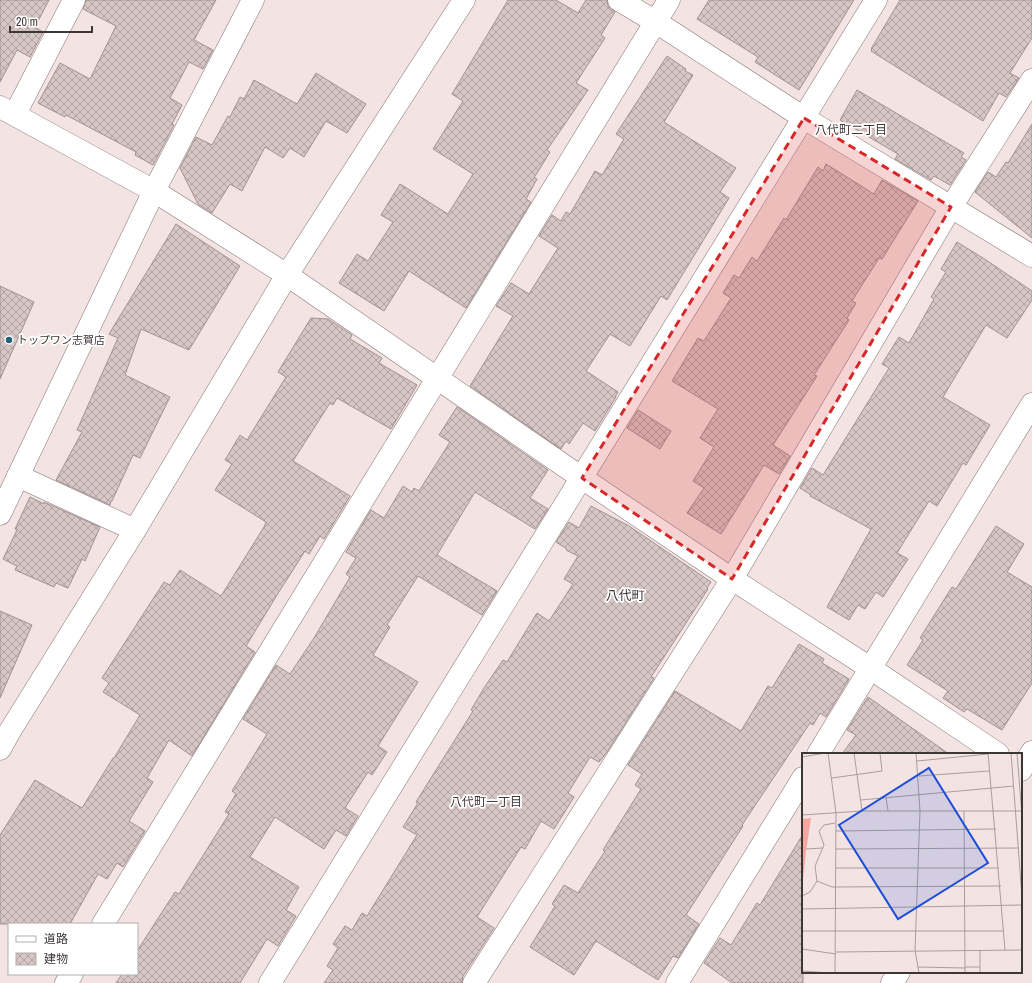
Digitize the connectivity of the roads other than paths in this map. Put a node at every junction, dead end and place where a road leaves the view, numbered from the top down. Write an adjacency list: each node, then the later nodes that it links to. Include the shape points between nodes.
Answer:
1 (74, 0): 9 (street)
2 (253, 0): 11 (street)
3 (464, 0): 14 (street)
4 (618, 0): 7 (street)
5 (670, 0): 7 (street)
6 (876, 0): 10 (street)
7 (656, 22): 10 (street); 15 (street)
8 (1032, 80): 12 (street)
9 (8, 111): 11 (street)
10 (804, 118): 12 (street); 18 (street)
11 (154, 191): 14 (street); 17 (street)
12 (951, 207): 13 (street); 21 (street)
13 (1032, 256)
14 (287, 276): 15 (street); 20 (street)
15 (438, 380): 18 (street); 31 (street)
16 (1032, 404): 22 (street)
17 (18, 476): 19 (street); 20 (street)
18 (582, 478): 21 (street); 33 (street)
19 (0, 514)
20 (135, 530): 23 (street)
21 (732, 579): 22 (street); 34 (street)
22 (870, 668): 25 (street); 26 (street)
23 (3, 736)
24 (1032, 752): 27 (street)
25 (819, 753)
26 (997, 753)
27 (1022, 768)
28 (1022, 771): 29 (street)
29 (1032, 777)
30 (802, 780): 35 (street)
31 (104, 923)
32 (898, 973): 36 (street)
33 (270, 983)
34 (474, 983)
35 (677, 983)
36 (892, 983)

